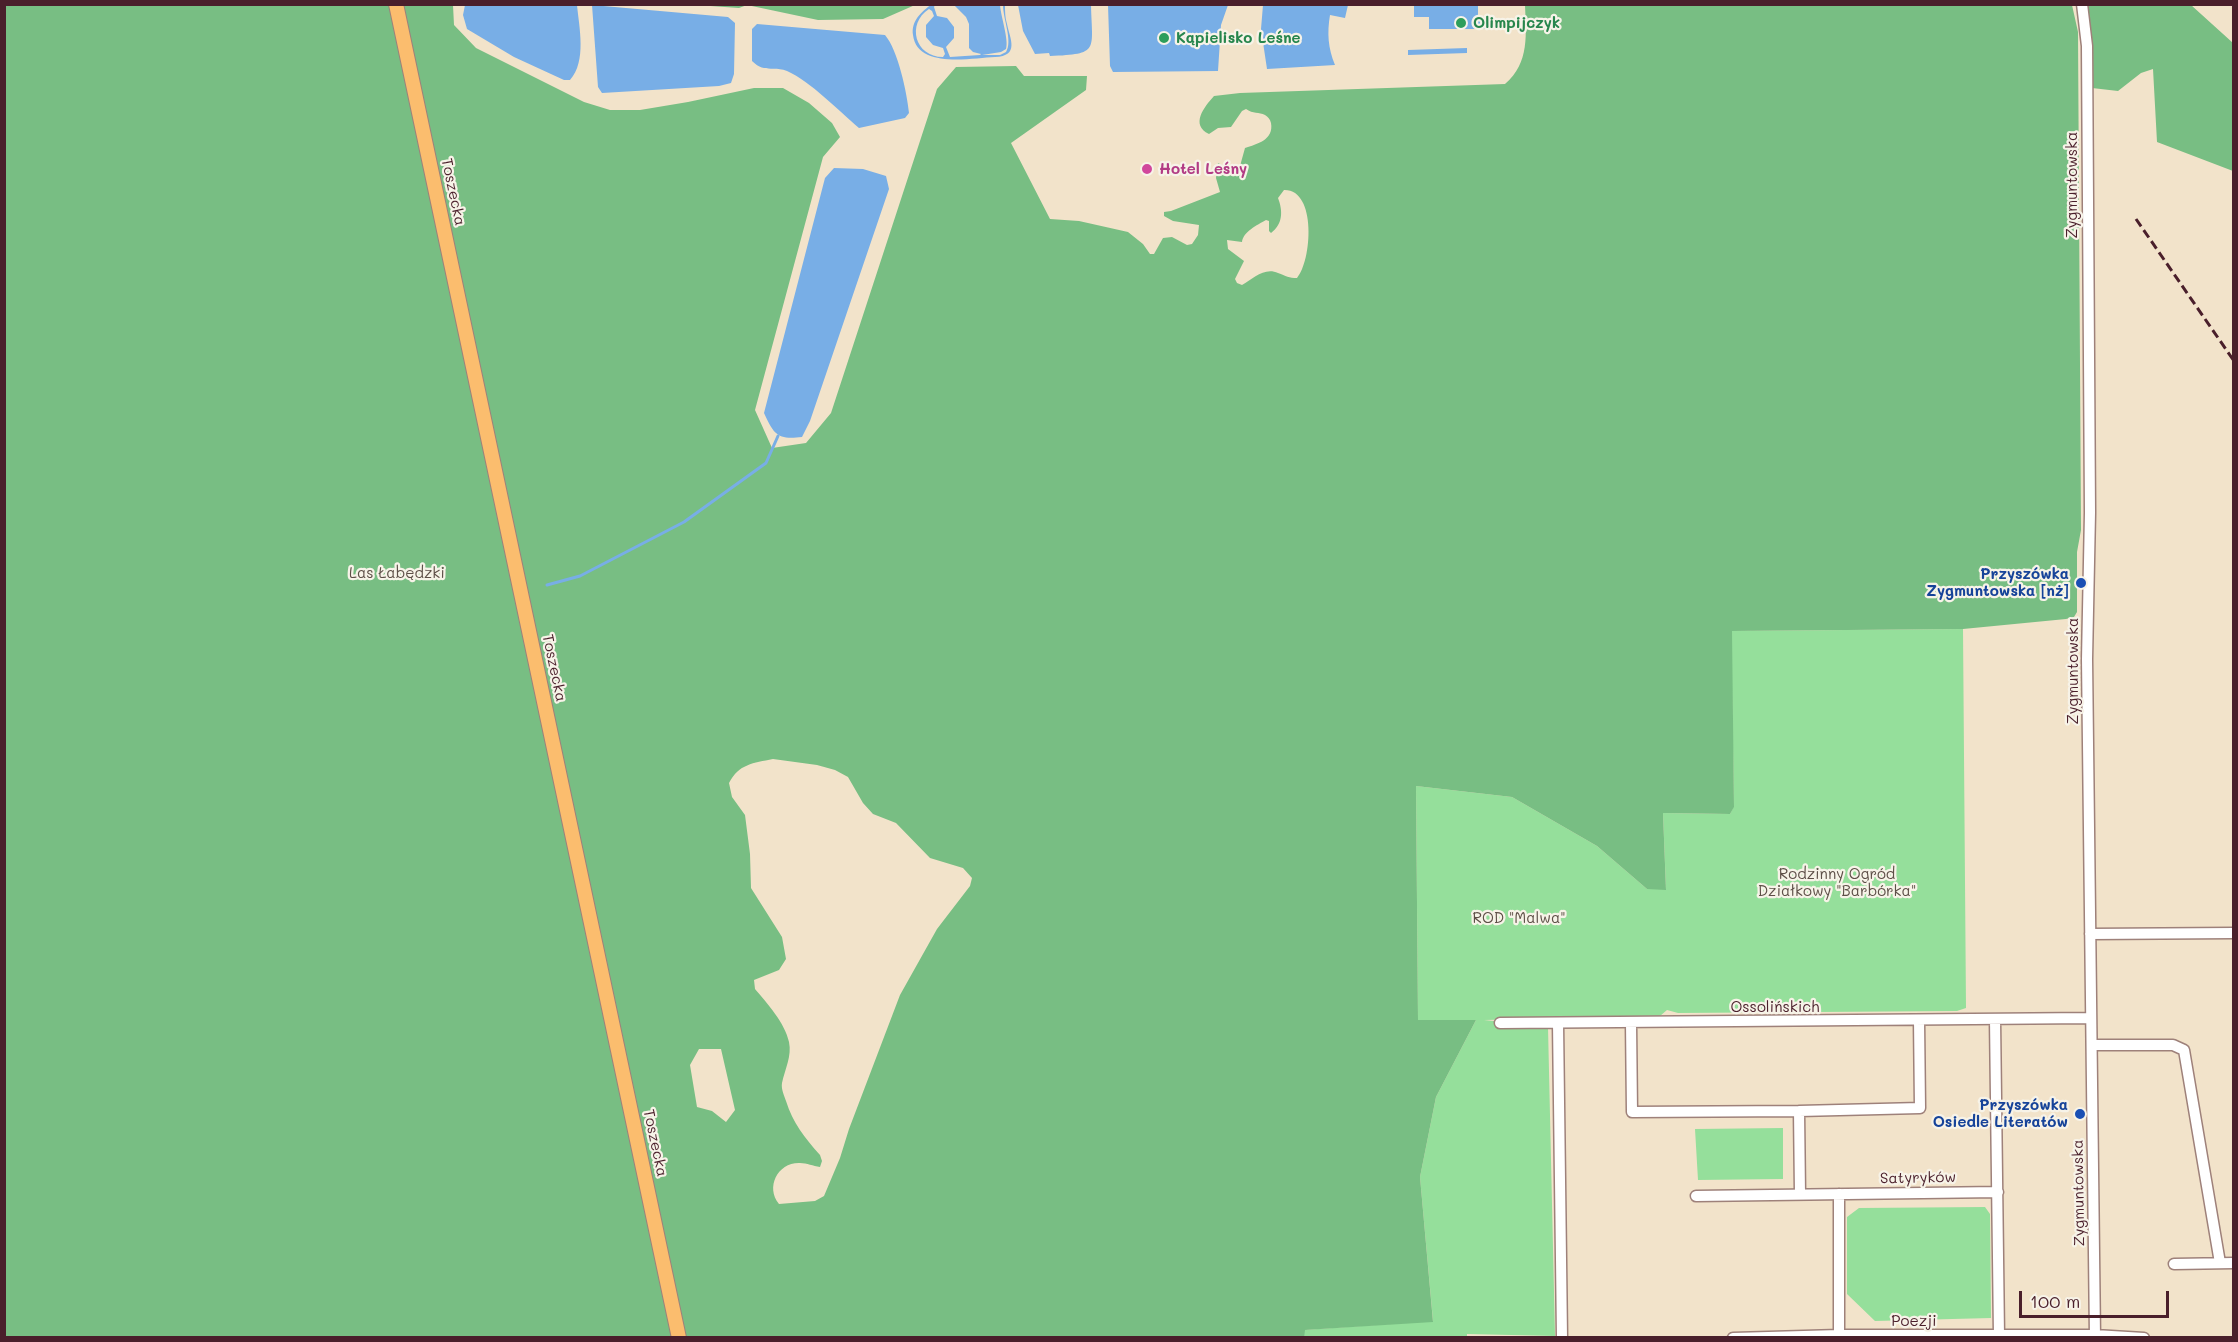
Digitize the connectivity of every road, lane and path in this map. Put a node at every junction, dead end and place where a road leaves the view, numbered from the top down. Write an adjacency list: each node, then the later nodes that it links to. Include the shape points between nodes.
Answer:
1 (396, 4): 23 (main road, Toszecka)
2 (2082, 4): 4 (street, Zygmuntowska, via 2087,46 2090,513 2086,659)
3 (2234, 933): 4 (street)
4 (2090, 934): 5 (street, Zygmuntowska)
5 (2091, 1017): 6 (street, Ossolińskich); 11 (street, Zygmuntowska)
6 (1995, 1019): 7 (street, Ossolińskich); 13 (street)
7 (1919, 1020): 10 (street, Ossolińskich); 12 (street, via 1920,1108)
8 (1500, 1023): 9 (street, Ossolińskich)
9 (1558, 1023): 10 (street, Ossolińskich); 24 (street)
10 (1630, 1023): 12 (street, via 1632,1112)
11 (2092, 1045): 17 (street, via 2173,1045 2184,1050); 22 (street, Zygmuntowska)
12 (1799, 1111): 14 (street)
13 (1998, 1192): 15 (street, Satyryków); 21 (street)
14 (1800, 1194): 15 (street, Satyryków); 16 (street, Satyryków)
15 (1839, 1194): 20 (street)
16 (1696, 1196)
17 (2220, 1263): 18 (street); 19 (street)
18 (2234, 1263)
19 (2174, 1264)
20 (1839, 1335): 21 (street, Poezji); 25 (street, Poezji)
21 (1999, 1336): 22 (street, Poezji)
22 (2095, 1336): 26 (street, Poezji)
23 (679, 1338)
24 (1562, 1338)
25 (1733, 1338)
26 (2144, 1338)

